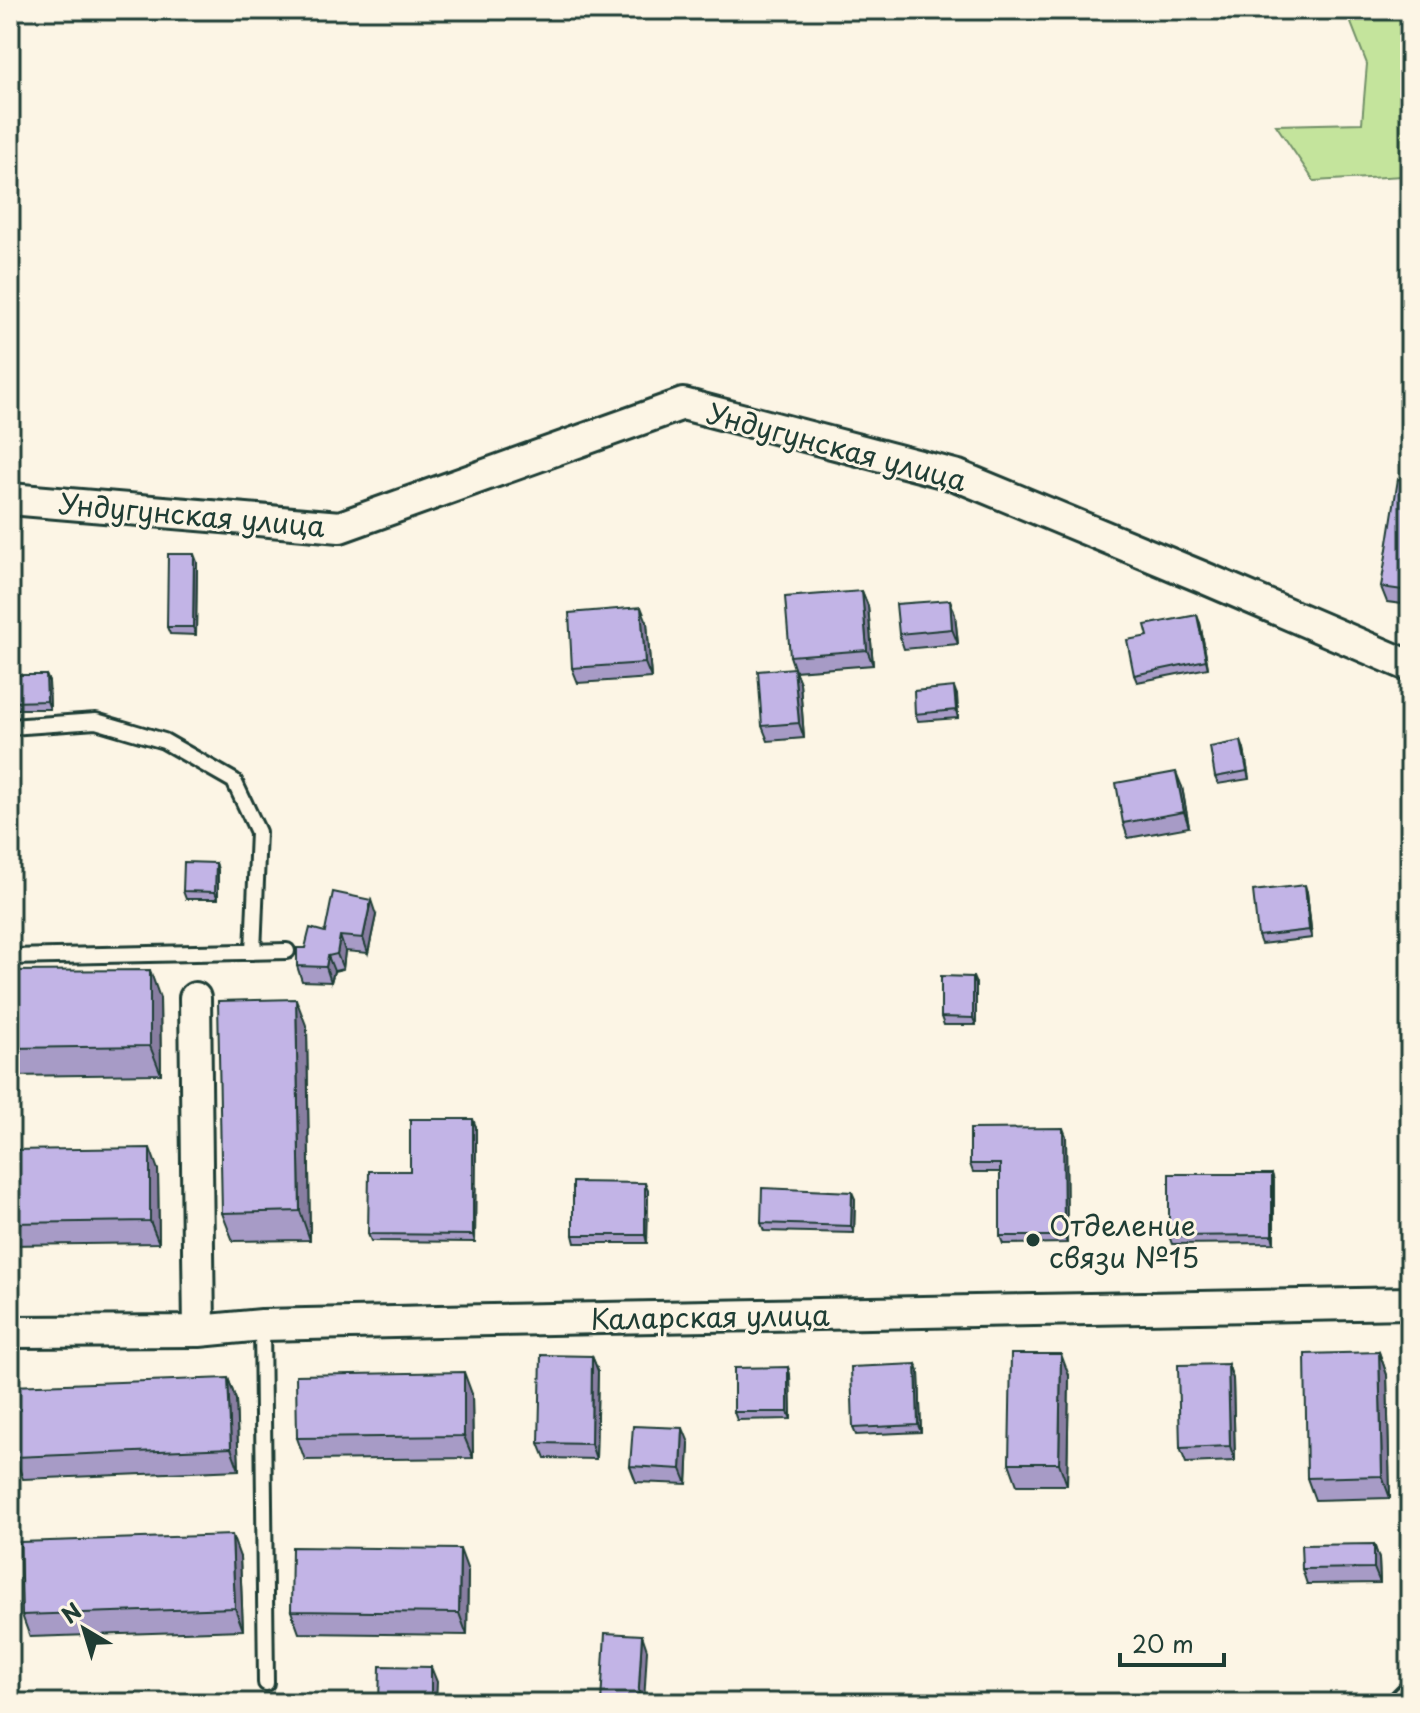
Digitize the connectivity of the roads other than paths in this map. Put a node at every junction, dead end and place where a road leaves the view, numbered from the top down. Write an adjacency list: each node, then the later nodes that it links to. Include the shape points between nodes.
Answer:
1 (10, 499): 2 (street, Ундугунская улица, via 340,527 683,404 958,476)
2 (1410, 666)
3 (10, 727): 5 (lane, via 96,721 164,741 234,781 258,832)
4 (287, 951): 5 (lane)
5 (253, 952): 6 (lane)
6 (10, 957)
7 (195, 998): 10 (street)
8 (1410, 1303): 9 (street, Каларская улица)
9 (262, 1325): 10 (street, Каларская улица); 12 (lane)
10 (199, 1331): 11 (street, Каларская улица)
11 (10, 1332)
12 (266, 1683)
13 (1410, 1697): 14 (street)
14 (1404, 1703)

